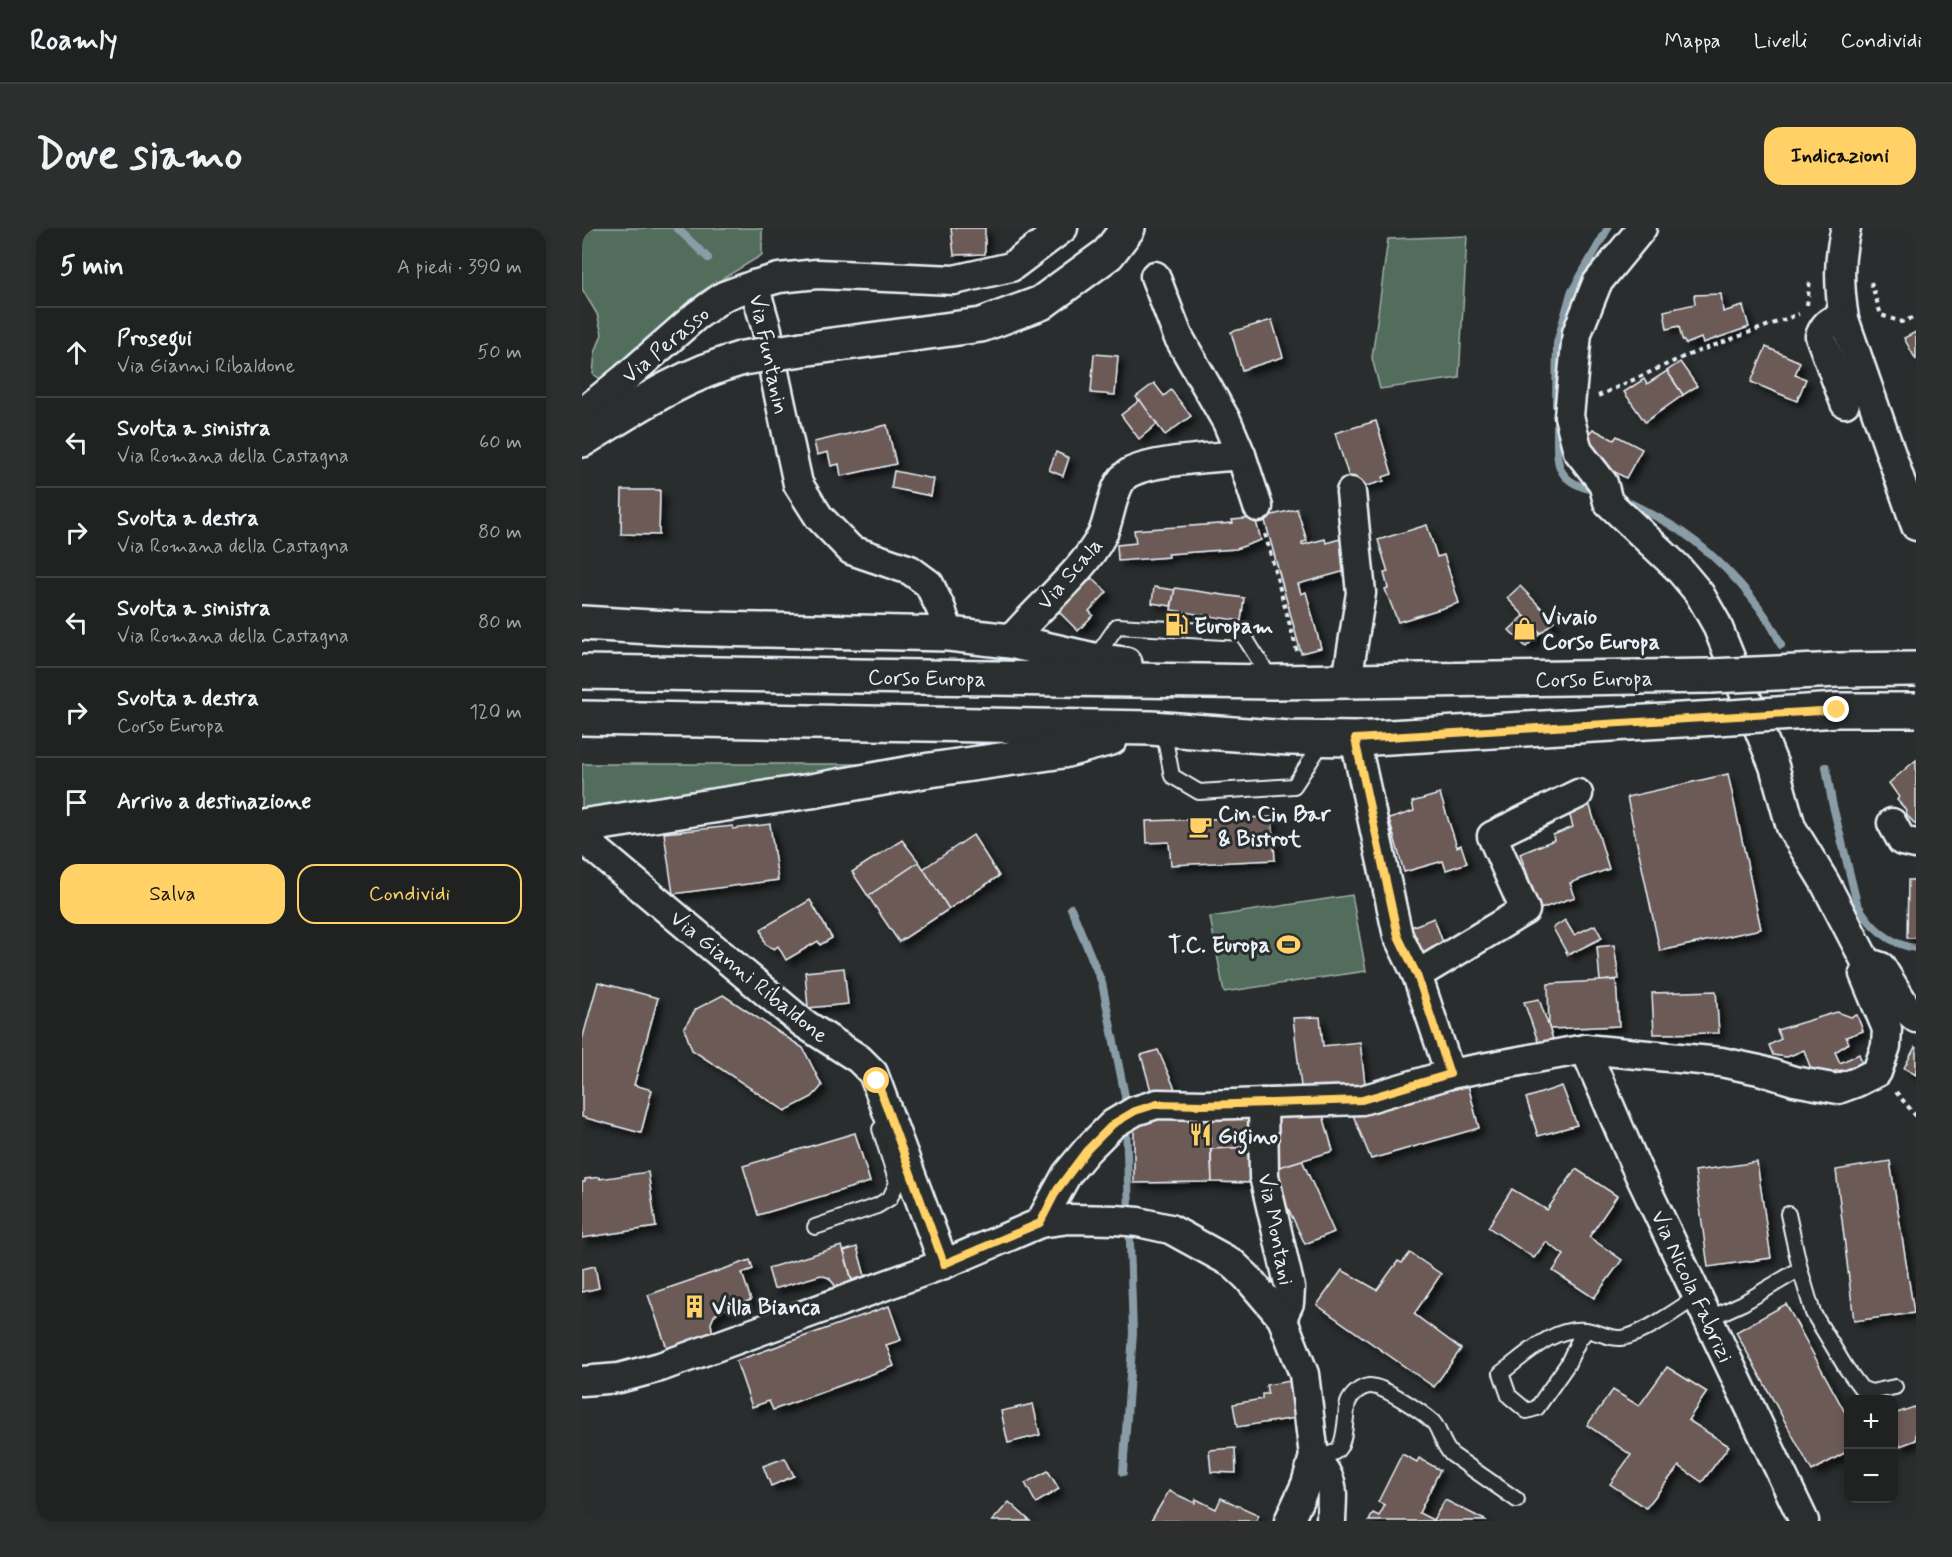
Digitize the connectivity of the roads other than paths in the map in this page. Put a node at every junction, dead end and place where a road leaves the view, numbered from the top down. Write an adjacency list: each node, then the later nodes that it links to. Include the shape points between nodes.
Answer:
1 (1063, 228): 6 (street, Via Funtanin, via 1011,267 954,280 817,274)
2 (1128, 228): 9 (main road, bridge, via 1108,254 1041,303 981,325 743,358 712,367 645,400)
3 (1642, 228): 33 (street, via 1597,283 1577,333 1569,416 1578,451 1605,493 1678,568 1716,623 1774,766 1791,827)
4 (1846, 228): 7 (street, via 1839,283)
5 (1155, 276): 12 (street, via 1178,336 1227,422)
6 (754, 285): 9 (street, Via Perasso, via 724,296 696,316 624,379); 17 (street, Via Funtanin, via 798,484 819,517 851,550 910,570 929,584)
7 (1844, 319): 8 (street, via 1833,319 1820,336); 15 (street)
8 (1845, 403)
9 (597, 417): 10 (main road); 11 (main road)
10 (582, 440)
11 (582, 449)
12 (1241, 455): 14 (street); 18 (street, Via Scala, via 1162,464 1128,473 1119,482 1103,534 1088,557)
13 (1351, 492): 22 (street, via 1361,593)
14 (1258, 507)
15 (1916, 526)
16 (582, 623): 17 (main road)
17 (949, 634): 18 (main road)
18 (1010, 641): 19 (main road)
19 (1094, 660): 23 (main road); 23 (lane, via 1118,626 1242,633)
20 (1916, 669): 22 (main road, Corso Europa, bridge)
21 (582, 672): 23 (main road, Corso Europa)
22 (1347, 681): 23 (main road, Corso Europa)
23 (1273, 682)
24 (1916, 710): 27 (main road, Corso Europa, bridge, via 1837,710)
25 (582, 718): 26 (main road, Corso Europa)
26 (1157, 729): 27 (main road, Corso Europa); 27 (lane, via 1172,776 1199,792 1294,786); 30 (main road, via 1063,751)
27 (1340, 739): 34 (street, via 1398,936)
28 (1578, 794): 34 (street, via 1492,836 1525,910)
29 (1892, 823): 32 (street, via 1902,841)
30 (582, 826)
31 (582, 838): 39 (street, Via Gianni Ribaldone, via 803,1023 859,1059 873,1073)
32 (1916, 844)
33 (1868, 966): 35 (street, via 1881,967); 36 (street, via 1865,978 1887,1029 1886,1046 1877,1072 1838,1089 1794,1082 1721,1062)
34 (1417, 975): 37 (street)
35 (1916, 1018)
36 (1585, 1049): 37 (street); 45 (street, Via Nicola Fabrizi)
37 (1450, 1074): 38 (street, via 1362,1100)
38 (1263, 1103): 41 (street, via 1157,1104 1124,1118 1067,1174); 46 (street, Via Montani, via 1264,1176 1290,1288)
39 (886, 1108): 42 (lane, via 876,1106 875,1111 897,1183 890,1198 878,1206); 43 (street, Via Gianni Ribaldone)
40 (1788, 1214): 44 (lane)
41 (1040, 1223): 43 (street); 46 (street, via 1069,1219 1127,1221 1170,1229 1232,1263)
42 (816, 1227)
43 (944, 1264): 48 (street, via 660,1367 620,1378)
44 (1800, 1269): 45 (lane, via 1743,1303); 49 (lane, via 1813,1313 1861,1388 1871,1392)
45 (1703, 1308): 47 (lane, via 1620,1338); 54 (street, Via Nicola Fabrizi)
46 (1282, 1318): 50 (street, via 1304,1374)
47 (1587, 1330): 47 (lane, via 1568,1330 1543,1342 1501,1373 1509,1396 1527,1411 1538,1408)
48 (582, 1380)
49 (1895, 1387)
50 (1314, 1456): 51 (lane, via 1334,1454 1341,1446 1349,1401 1355,1392 1367,1386 1378,1388 1434,1424 1450,1454); 52 (street); 53 (street, via 1333,1484)
51 (1517, 1500)
52 (1289, 1521)
53 (1331, 1521)
54 (1804, 1521)

